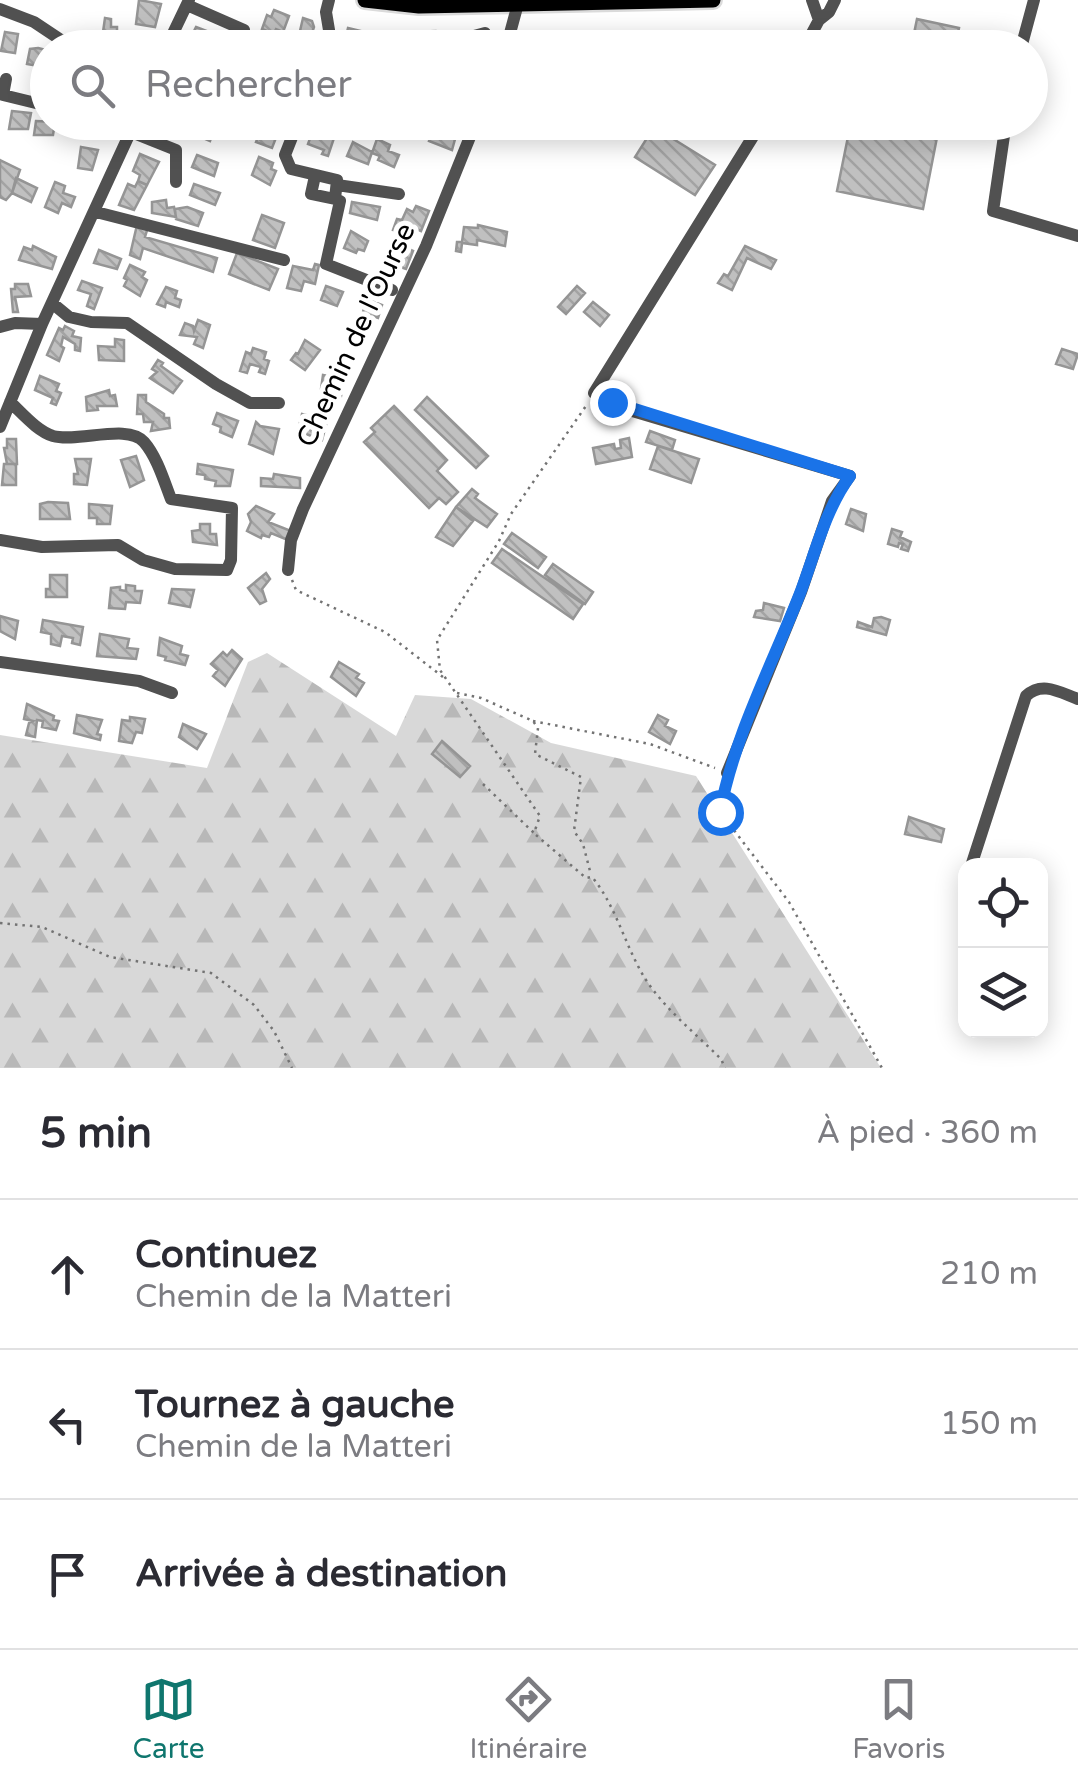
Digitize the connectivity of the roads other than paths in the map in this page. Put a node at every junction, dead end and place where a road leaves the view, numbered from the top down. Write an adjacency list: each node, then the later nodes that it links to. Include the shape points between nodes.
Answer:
1 (330, 0): 15 (street)
2 (365, 0): 9 (main road)
3 (704, 0): 4 (main road); 9 (main road)
4 (713, 0)
5 (812, 0): 11 (street)
6 (835, 0): 11 (street)
7 (1034, 0): 18 (street)
8 (188, 3): 13 (street); 14 (street)
9 (519, 3): 16 (street)
10 (0, 9): 12 (street)
11 (819, 20): 17 (street)
12 (46, 30)
13 (175, 30)
14 (244, 30)
15 (329, 30)
16 (511, 30)
17 (814, 30)
18 (1026, 30)
19 (6, 78): 20 (street, via 3,96)
20 (30, 102)
21 (127, 140): 30 (street)
22 (157, 140): 27 (street, via 176,150)
23 (291, 140): 28 (street, via 285,155 291,169 337,180)
24 (469, 140): 41 (street, Chemin de l'Ourse, via 303,509)
25 (751, 140): 45 (street, via 594,394 850,476 832,501)
26 (1003, 140): 31 (street, via 993,211)
27 (176, 182)
28 (336, 192): 29 (street); 33 (street, via 340,200 326,264)
29 (399, 194)
30 (96, 212): 32 (street); 34 (street)
31 (1078, 236)
32 (284, 260)
33 (392, 290)
34 (52, 302): 35 (street); 38 (street, via 69,316 127,323 250,403)
35 (42, 324): 36 (street); 37 (street)
36 (0, 327)
37 (10, 402): 39 (street); 40 (street, via 52,436 130,433 143,440 172,499 232,508 231,560 227,570 175,569 118,544 42,548)
38 (279, 403)
39 (0, 428)
40 (0, 540)
41 (288, 570)
42 (0, 662): 43 (street)
43 (172, 693)
44 (1078, 699): 46 (street, via 1044,688 1026,696)
45 (727, 774)
46 (974, 858)

